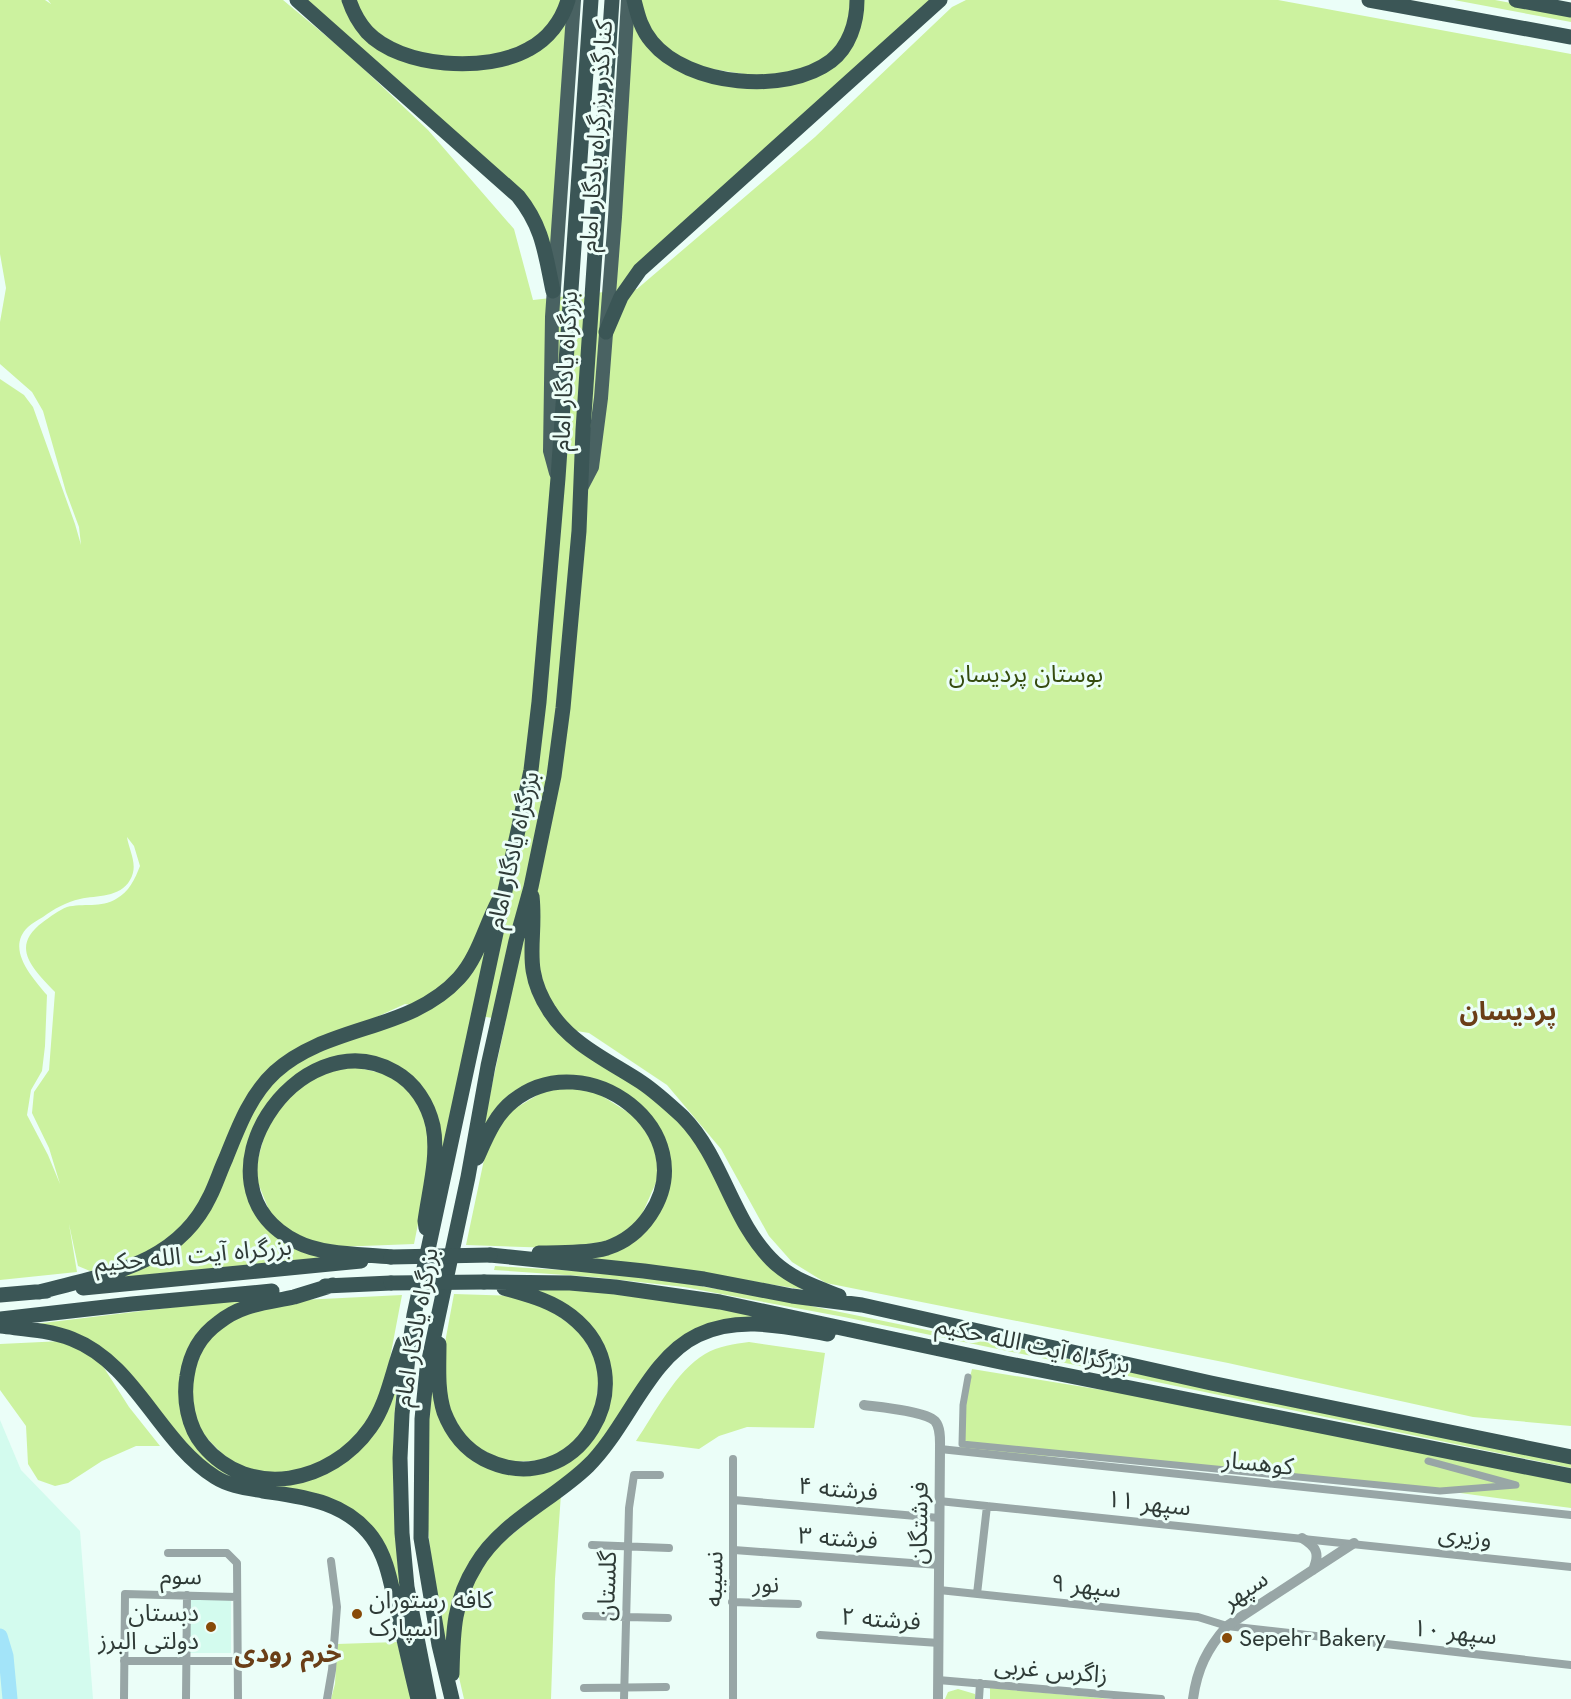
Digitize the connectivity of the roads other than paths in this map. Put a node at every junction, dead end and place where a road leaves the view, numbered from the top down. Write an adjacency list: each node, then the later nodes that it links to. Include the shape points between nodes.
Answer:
1 (297, 0): 15 (highway, via 518,196 530,210 542,236)
2 (350, 0): 3 (highway, via 368,33 391,49 429,60 469,63 512,57 537,44 553,30)
3 (568, 0)
4 (574, 0): 15 (main road, کنارگذر بزرگراه یادگار امام)
5 (591, 0): 17 (highway, بزرگراه یادگار امام)
6 (612, 0): 18 (highway, بزرگراه یادگار امام)
7 (628, 0): 16 (main road, کنارگذر بزرگراه یادگار امام)
8 (634, 0): 9 (highway, via 644,31 674,61 691,70 728,79 769,82 805,74 832,60 854,28)
9 (857, 0)
10 (940, 0): 16 (highway, via 640,270 621,297)
11 (1369, 0): 14 (highway)
12 (1516, 0): 13 (highway)
13 (1571, 10)
14 (1568, 37)
15 (553, 291): 17 (main road, کنارگذر بزرگراه یادگار امام, via 550,451)
16 (606, 332): 18 (main road, کنارگذر بزرگراه یادگار امام, via 592,467)
17 (558, 478): 19 (highway, بزرگراه یادگار امام, via 531,770)
18 (581, 488): 20 (highway, بزرگراه یادگار امام, via 563,708 554,776)
19 (506, 886): 22 (highway, بزرگراه یادگار امام); 27 (highway, via 470,962 444,993 406,1015 309,1049 263,1084 241,1120 210,1197 193,1223 170,1246 140,1264)
20 (531, 887): 21 (highway, بزرگراه یادگار امام, via 516,941); 29 (highway, via 532,974 558,1022 585,1046 644,1084 684,1119 714,1161 748,1227 775,1263 800,1281)
21 (468, 1178): 23 (highway, via 505,1108 528,1090 557,1082 594,1085 620,1096 643,1116 660,1145 664,1177 660,1194 645,1222 629,1237 588,1252); 31 (highway, بزرگراه یادگار امام)
22 (429, 1245): 24 (highway, via 424,1221 434,1137 425,1103 410,1083 388,1068 363,1061 334,1064 290,1088 267,1115 250,1158 252,1193 274,1229 299,1243 324,1250); 30 (highway, بزرگراه یادگار امام)
23 (490, 1255): 24 (highway, bridge); 29 (highway, بزرگراه آیت الله حکیم, via 704,1279)
24 (391, 1257): 27 (highway, بزرگراه آیت الله حکیم)
25 (484, 1282): 26 (highway, بزرگراه آیت الله حکیم, bridge); 31 (highway, via 552,1304 579,1323 594,1341 606,1376 604,1404 596,1424 576,1449 551,1464 521,1468 493,1463 467,1448 450,1426 441,1400); 34 (highway, بزرگراه آیت الله حکیم, via 570,1283 681,1296)
26 (333, 1285): 30 (highway, via 244,1308 217,1323 198,1345 186,1380 186,1407 200,1441 224,1465 254,1478 284,1479 311,1473 339,1458 363,1437 378,1415); 32 (highway, بزرگراه آیت الله حکیم)
27 (39, 1292): 28 (highway, بزرگراه آیت الله حکیم)
28 (0, 1295)
29 (862, 1305): 38 (highway, بزرگراه آیت الله حکیم, via 1211,1383)
30 (414, 1315): 86 (highway, بزرگراه یادگار امام, via 402,1414 400,1495 407,1587)
31 (438, 1317): 80 (highway, بزرگراه یادگار امام, via 423,1407 421,1538)
32 (0, 1319)
33 (0, 1326): 85 (highway, via 60,1334 96,1352 119,1373 187,1453 216,1478 248,1489 326,1502 356,1521 372,1536 385,1560)
34 (1005, 1364): 42 (highway, بزرگراه آیت الله حکیم); 80 (highway, via 764,1324 723,1327 684,1343 662,1364 588,1466 513,1525 477,1563 461,1595 453,1626)
35 (968, 1377): 40 (street, via 962,1444 1440,1491 1516,1485)
36 (864, 1405): 37 (street, فرشتگان, via 932,1418 938,1428)
37 (940, 1449): 44 (street, فرشتگان); 46 (street, کوهسار)
38 (1571, 1457)
39 (733, 1459): 43 (street, نسیبه)
40 (1428, 1461)
41 (660, 1475): 51 (street, گلستان, via 634,1475)
42 (1571, 1476)
43 (734, 1500): 47 (street, فرشته ۴); 53 (street, نسیبه)
44 (939, 1501): 45 (street, سپهر ۱۱); 47 (street, فرشتگان)
45 (987, 1506): 48 (street, سپهر ۱۱); 60 (street)
46 (1571, 1515)
47 (939, 1518): 56 (street, فرشتگان)
48 (1302, 1538): 49 (street, سپهر ۱۱); 58 (street, via 1317,1551)
49 (1354, 1544): 57 (street, وزیری); 58 (street, سپهر)
50 (592, 1545): 51 (street)
51 (628, 1547): 52 (street); 66 (street, گلستان)
52 (669, 1548)
53 (734, 1550): 56 (street, فرشته ۳); 63 (street, نسیبه)
54 (168, 1553): 62 (street, via 227,1553 237,1563)
55 (331, 1562): 84 (street, via 337,1606)
56 (939, 1565): 59 (street, فرشتگان)
57 (1571, 1567)
58 (1313, 1570): 68 (street, سپهر)
59 (939, 1590): 60 (street, سپهر ۹); 70 (street, فرشتگان)
60 (976, 1594): 68 (street, سپهر ۹, via 1198,1617)
61 (187, 1595): 62 (street, سوم); 71 (street, سوم, via 125,1594); 72 (street)
62 (237, 1596): 73 (street)
63 (732, 1602): 64 (street, نور); 88 (street, نسیبه)
64 (798, 1604)
65 (585, 1617): 66 (street)
66 (626, 1617): 67 (street); 77 (street, گلستان)
67 (668, 1618)
68 (1227, 1626): 74 (street, سپهر ۱۰); 92 (street, سپهر, via 1201,1663)
69 (820, 1635): 70 (street, فرشته ۲)
70 (939, 1643): 75 (street, فرشتگان)
71 (124, 1661): 72 (street); 81 (street)
72 (186, 1661): 73 (street); 82 (street)
73 (238, 1661): 83 (street)
74 (1571, 1665)
75 (938, 1680): 76 (street, زاگرس غربی); 89 (street, فرشتگان)
76 (980, 1683): 90 (street); 91 (street, زاگرس غربی)
77 (624, 1687): 78 (street); 79 (street); 87 (street, گلستان)
78 (666, 1687)
79 (584, 1688)
80 (452, 1697)
81 (124, 1699)
82 (186, 1699)
83 (238, 1699)
84 (327, 1699)
85 (418, 1699)
86 (429, 1699)
87 (624, 1699)
88 (733, 1699)
89 (938, 1699)
90 (979, 1699)
91 (1161, 1699)
92 (1193, 1699)

